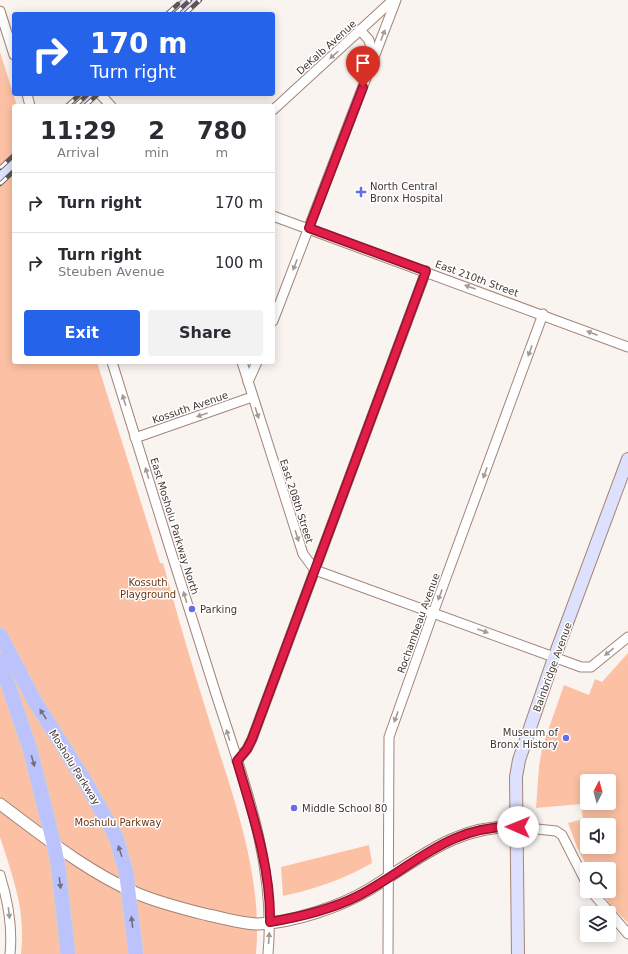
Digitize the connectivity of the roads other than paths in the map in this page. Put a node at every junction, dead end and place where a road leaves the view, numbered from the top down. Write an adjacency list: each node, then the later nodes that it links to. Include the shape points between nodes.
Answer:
1 (191, 0): 4 (main road)
2 (395, 0): 5 (street, DeKalb Avenue); 7 (street, one-way to 2)
3 (0, 11): 6 (street)
4 (178, 12)
5 (360, 30): 7 (street, via 372,46); 12 (street, DeKalb Avenue, one-way to 12)
6 (12, 49)
7 (374, 58): 16 (street)
8 (88, 96): 10 (main road)
9 (102, 96): 11 (street)
10 (79, 104)
11 (109, 104)
12 (275, 108)
13 (12, 165): 14 (main road)
14 (0, 176)
15 (275, 217): 16 (street, East 210th Street)
16 (309, 228): 17 (street, East 210th Street); 19 (street, one-way to 19)
17 (426, 271): 18 (street, East 210th Street, one-way to 17); 28 (street)
18 (543, 314): 20 (street, East 210th Street, one-way to 18); 29 (street, Rochambeau Avenue, one-way to 29)
19 (275, 316)
20 (628, 347)
21 (113, 364): 26 (street, East Mosholu Parkway North, one-way to 21)
22 (243, 364): 24 (street, East 208th Street)
23 (256, 364): 24 (street)
24 (248, 382): 25 (street, East 208th Street)
25 (252, 398): 26 (street, Kossuth Avenue, one-way to 26); 28 (street, East 208th Street, one-way to 28, via 303,554)
26 (136, 438): 34 (street, East Mosholu Parkway North, one-way to 26)
27 (628, 459): 32 (main road, Bainbridge Avenue)
28 (315, 570): 29 (street); 34 (street, via 252,739)
29 (433, 613): 32 (street, one-way to 32); 40 (street, Rochambeau Avenue, one-way to 40, via 389,737)
30 (0, 635): 41 (main road, Mosholu Parkway, one-way to 30, via 124,862 109,824 74,762 34,700)
31 (628, 637): 32 (street, one-way to 32, via 590,667 581,667)
32 (554, 658): 36 (main road, Bainbridge Avenue, via 519,760 516,777)
33 (0, 661): 37 (main road, one-way to 37, via 30,749)
34 (237, 761): 43 (street, East Mosholu Parkway North, via 262,854 270,901)
35 (0, 804): 37 (street)
36 (518, 827): 38 (street, via 556,831 562,835); 40 (street, via 493,828 458,837 431,849); 50 (main road, Bainbridge Avenue)
37 (54, 845): 41 (street); 46 (main road, one-way to 46)
38 (580, 870)
39 (0, 875): 45 (street, one-way to 45, via 10,915)
40 (388, 878): 43 (street, via 336,906); 49 (street, Rochambeau Avenue)
41 (128, 889): 43 (street, via 209,915 249,923); 47 (main road, Mosholu Parkway, one-way to 41)
42 (597, 898): 44 (street)
43 (270, 922): 48 (street, East Mosholu Parkway North, one-way to 43)
44 (628, 934)
45 (10, 954)
46 (68, 954)
47 (136, 954)
48 (268, 954)
49 (388, 954)
50 (518, 954)

